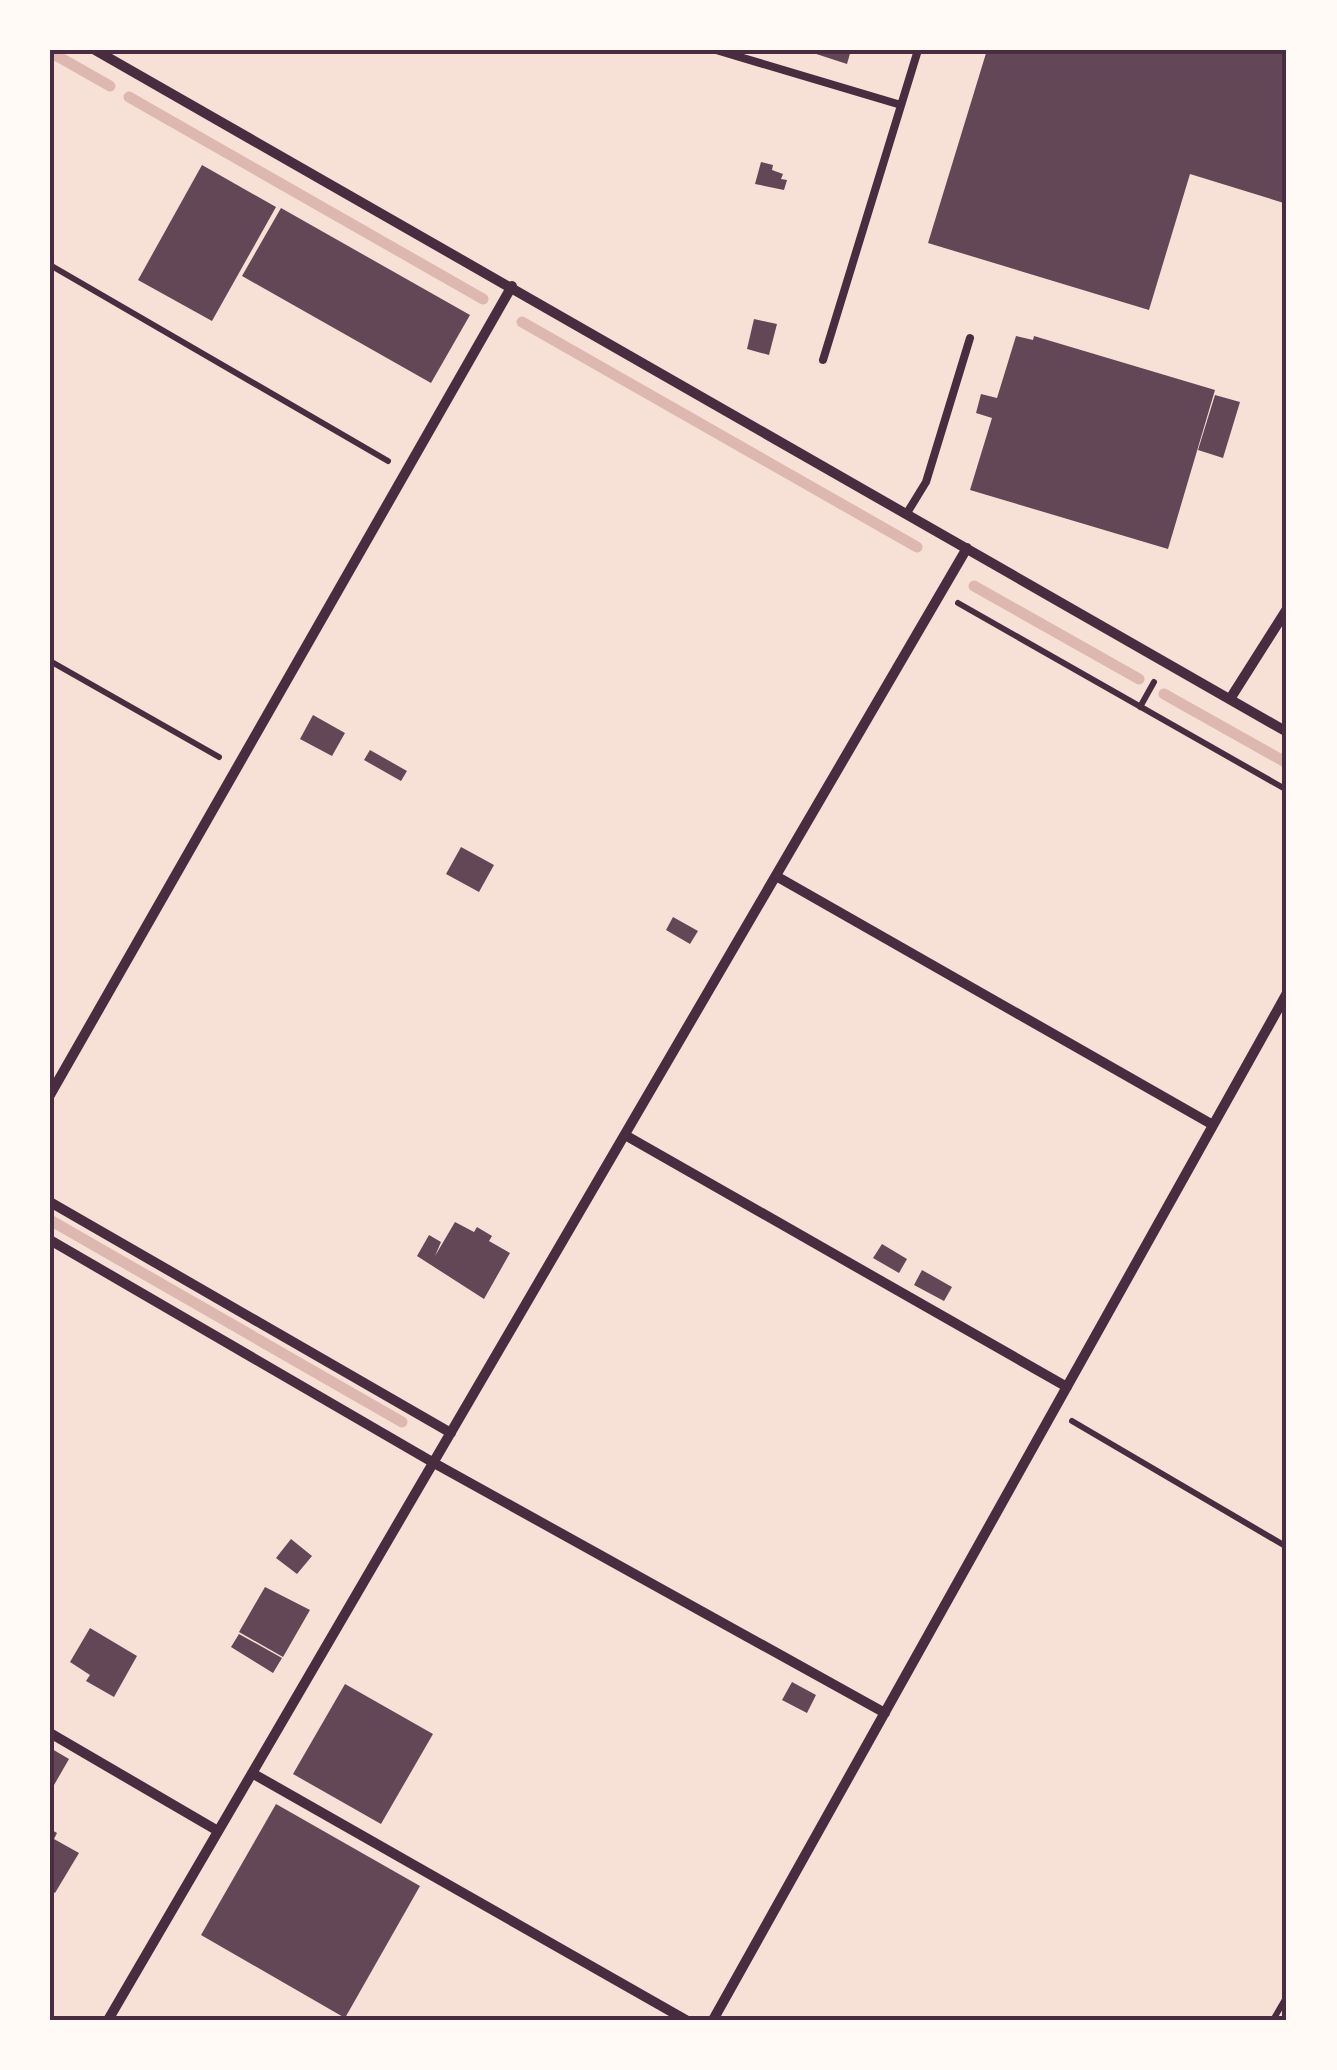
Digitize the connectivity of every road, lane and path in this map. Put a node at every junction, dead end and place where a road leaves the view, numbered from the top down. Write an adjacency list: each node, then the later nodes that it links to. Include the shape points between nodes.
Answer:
1 (95, 50): 6 (street)
2 (716, 50): 4 (lane)
3 (918, 50): 4 (lane)
4 (901, 105): 8 (lane)
5 (50, 265): 9 (path)
6 (512, 286): 9 (street); 10 (street)
7 (970, 338): 10 (lane, via 926,482)
8 (823, 360)
9 (406, 471): 17 (street)
10 (907, 513): 11 (street)
11 (967, 548): 12 (street); 15 (street)
12 (941, 593): 18 (path); 19 (street)
13 (1287, 609): 15 (street)
14 (50, 660): 17 (path)
15 (1230, 699): 16 (street)
16 (1287, 732)
17 (237, 768): 21 (street)
18 (1287, 790)
19 (776, 876): 22 (street); 23 (street)
20 (1287, 993): 22 (street)
21 (50, 1095)
22 (1213, 1125): 26 (street)
23 (624, 1135): 26 (street); 28 (street)
24 (50, 1202): 28 (street)
25 (50, 1240): 29 (street)
26 (1067, 1387): 27 (street)
27 (1054, 1410): 30 (path); 31 (street)
28 (451, 1432): 29 (street)
29 (434, 1462): 31 (street); 33 (street)
30 (1287, 1547)
31 (885, 1713): 38 (street)
32 (50, 1732): 34 (street)
33 (252, 1773): 34 (street); 37 (street)
34 (218, 1831): 36 (street)
35 (1287, 1996): 39 (path)
36 (108, 2020)
37 (686, 2020)
38 (713, 2020)
39 (1274, 2020)

